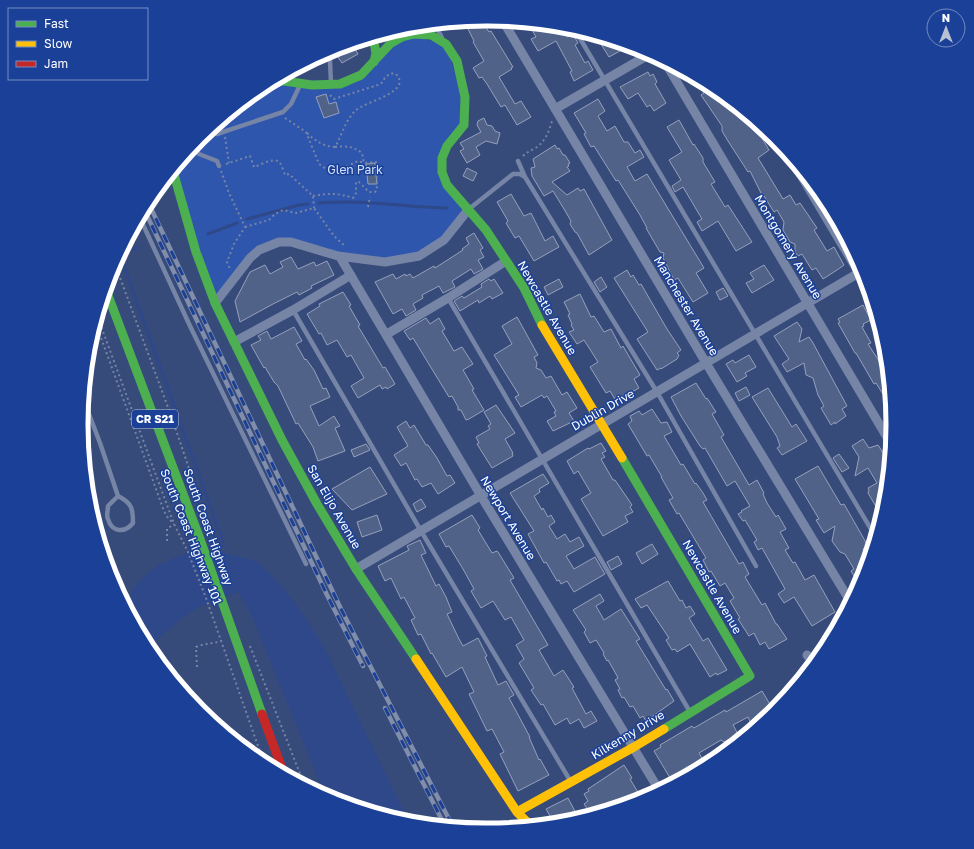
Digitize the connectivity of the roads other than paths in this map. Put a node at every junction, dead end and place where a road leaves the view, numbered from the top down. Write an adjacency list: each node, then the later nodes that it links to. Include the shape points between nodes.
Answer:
1 (506, 27): 14 (street, Manchester Avenue)
2 (438, 29): 5 (lane)
3 (579, 37): 11 (lane)
4 (374, 43): 8 (main road, via 376,53)
5 (446, 44): 8 (main road, Newcastle Avenue, via 430,35 414,34 402,37 391,43); 22 (main road, Newcastle Avenue, via 457,61 465,97 464,125 446,146 442,158 442,172 446,185)
6 (643, 58): 11 (street)
7 (329, 59): 13 (lane)
8 (374, 62): 13 (main road, Newcastle Avenue, via 361,75 340,84)
9 (670, 71): 32 (street, Montgomery Avenue)
10 (286, 80): 12 (main road, Newcastle Avenue)
11 (605, 80): 14 (street); 34 (lane)
12 (301, 83): 13 (main road, Newcastle Avenue); 15 (lane, via 291,104 282,112)
13 (331, 84)
14 (555, 109): 37 (street, Manchester Avenue)
15 (215, 133)
16 (197, 152): 18 (lane, via 217,161)
17 (518, 161): 20 (lane)
18 (219, 166)
19 (175, 177): 31 (main road, San Elijo Avenue, via 196,252)
20 (525, 177): 22 (lane, via 513,174); 38 (lane)
21 (808, 189): 24 (lane)
22 (468, 210): 25 (street, via 444,240 419,256 385,262); 26 (main road, Newcastle Avenue, via 486,230)
23 (143, 224): 47 (lane)
24 (843, 245)
25 (344, 257): 28 (street, Newport Avenue); 31 (street, via 291,242 279,242 259,250 250,258)
26 (506, 261): 30 (street); 40 (main road, Newcastle Avenue)
27 (856, 274): 32 (street, Dublin Drive)
28 (351, 276): 33 (street); 35 (street, Newport Avenue)
29 (109, 298): 56 (main road, South Coast Highway / CR S21, via 204,549)
30 (448, 298): 35 (street); 42 (lane)
31 (215, 303): 36 (main road, San Elijo Avenue)
32 (807, 303): 34 (street, Dublin Drive); 41 (street, Montgomery Avenue)
33 (293, 310): 36 (street); 46 (lane)
34 (755, 333): 37 (street, Dublin Drive); 45 (lane)
35 (386, 334): 44 (street, Newport Avenue)
36 (234, 342): 49 (main road, San Elijo Avenue, via 317,504)
37 (706, 363): 38 (street, Dublin Drive); 50 (street, Manchester Avenue)
38 (657, 392): 40 (street, Dublin Drive); 48 (lane)
39 (88, 413): 43 (lane)
40 (602, 424): 42 (street, Dublin Drive); 53 (main road, Newcastle Avenue)
41 (886, 435)
42 (543, 459): 44 (street, Dublin Drive); 54 (lane)
43 (118, 496): 43 (lane, via 108,506 108,520 114,528 123,531 133,523 133,512 125,499)
44 (481, 496): 46 (street, Dublin Drive); 55 (street, Newport Avenue)
45 (871, 530)
46 (421, 531): 49 (street, Dublin Drive); 57 (lane)
47 (306, 564)
48 (756, 566)
49 (356, 569): 59 (main road, San Elijo Avenue)
50 (846, 596)
51 (808, 655): 52 (street)
52 (810, 658)
53 (750, 676): 54 (main road, Kilkenny Drive)
54 (690, 712): 55 (main road, Kilkenny Drive)
55 (634, 747): 57 (main road, Kilkenny Drive); 58 (street, Newport Avenue)
56 (281, 765)
57 (571, 782): 59 (main road, Kilkenny Drive)
58 (656, 785)
59 (517, 812): 60 (main road, San Elijo Avenue)
60 (526, 821)

